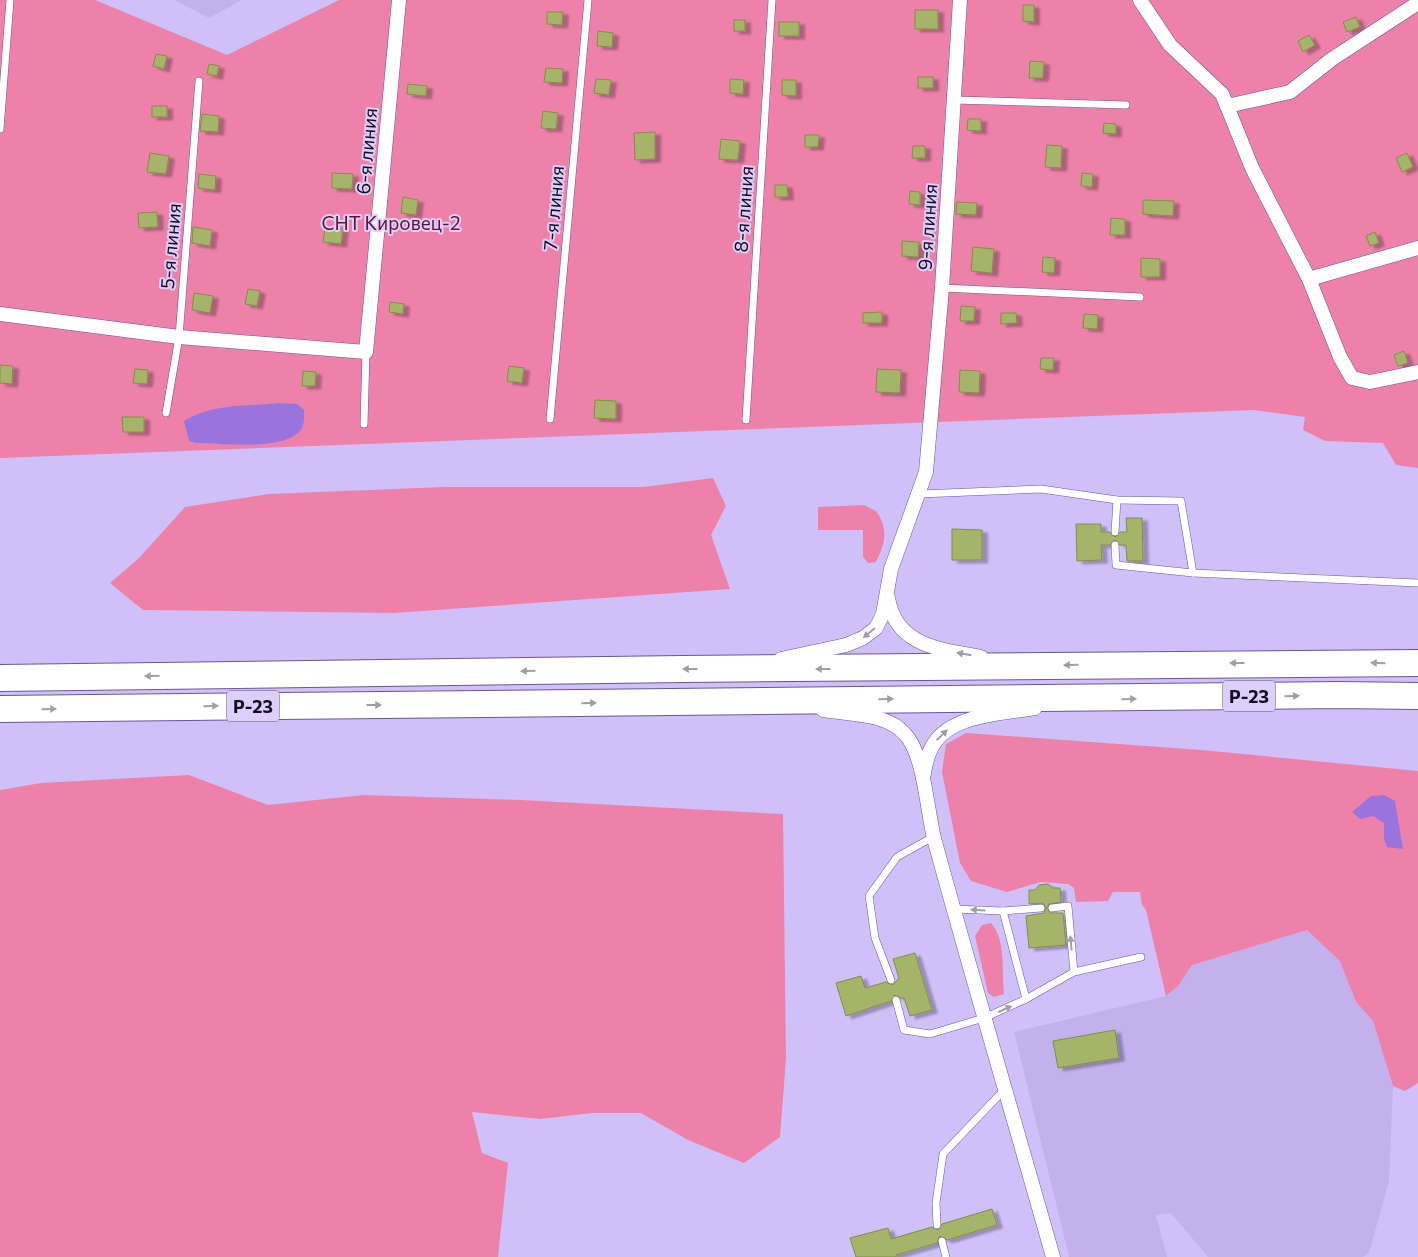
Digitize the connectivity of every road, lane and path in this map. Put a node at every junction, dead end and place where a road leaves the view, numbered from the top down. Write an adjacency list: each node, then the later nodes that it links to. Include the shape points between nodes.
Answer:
1 (10, 0): 12 (lane)
2 (399, 0): 19 (street, 6-я линия)
3 (588, 0): 22 (lane, 7-я линия)
4 (772, 0): 23 (lane, 8-я линия)
5 (960, 0): 9 (street, 9-я линия)
6 (1140, 0): 11 (street, via 1170,45 1222,94)
7 (1418, 4): 11 (street, via 1332,59 1290,92)
8 (199, 81): 18 (lane, 5-я линия)
9 (954, 100): 10 (lane); 15 (street, 9-я линия)
10 (1126, 104)
11 (1227, 106): 14 (street, via 1252,168)
12 (0, 129)
13 (1418, 248): 14 (street)
14 (1309, 279): 20 (street, via 1340,357 1352,378 1370,382)
15 (942, 288): 16 (lane); 25 (street, 9-я линия, via 928,457)
16 (1140, 297)
17 (0, 314): 18 (street)
18 (178, 337): 19 (street); 21 (lane, 5-я линия)
19 (366, 352): 24 (lane, 6-я линия)
20 (1418, 372)
21 (166, 412)
22 (550, 419)
23 (746, 420)
24 (364, 424)
25 (920, 494): 26 (lane, via 1040,489); 31 (street, 9-я линия)
26 (1117, 500): 27 (lane); 29 (lane, via 1180,501)
27 (1115, 532)
28 (1115, 545): 29 (lane, via 1116,564)
29 (1193, 573): 30 (lane)
30 (1418, 583)
31 (886, 590): 33 (street, one-way to 31, via 937,649 916,640 905,632 890,612); 34 (street, 9-я линия, one-way to 34, via 883,614 876,628 864,638)
32 (1418, 663): 33 (highway, Р-23, one-way to 33)
33 (1029, 665): 34 (highway, Р-23, one-way to 34)
34 (739, 669): 35 (highway, Р-23, one-way to 35)
35 (0, 678)
36 (1418, 696): 37 (highway, Р-23, one-way to 36)
37 (1080, 699): 38 (highway, Р-23, one-way to 37); 40 (street, one-way to 37, via 930,750 947,730 966,721)
38 (767, 701): 39 (highway, Р-23, one-way to 38); 40 (street, via 878,718 892,724 905,734 913,747)
39 (0, 709)
40 (923, 779): 41 (street)
41 (933, 837): 44 (street); 48 (lane, via 898,857 869,896 875,938)
42 (1040, 908): 45 (lane)
43 (1052, 908): 47 (lane, one-way to 43, via 1068,906)
44 (953, 909): 45 (lane, one-way to 44); 51 (street)
45 (1003, 911): 49 (lane)
46 (1141, 956): 47 (lane)
47 (1074, 972): 49 (lane)
48 (891, 980)
49 (1026, 999): 51 (lane, one-way to 49)
50 (896, 1000): 51 (lane, via 904,1030 930,1034)
51 (984, 1018): 52 (street)
52 (1004, 1089): 53 (lane, via 943,1154 936,1203); 56 (street)
53 (937, 1225)
54 (942, 1241): 55 (lane)
55 (946, 1257)
56 (1053, 1257)

